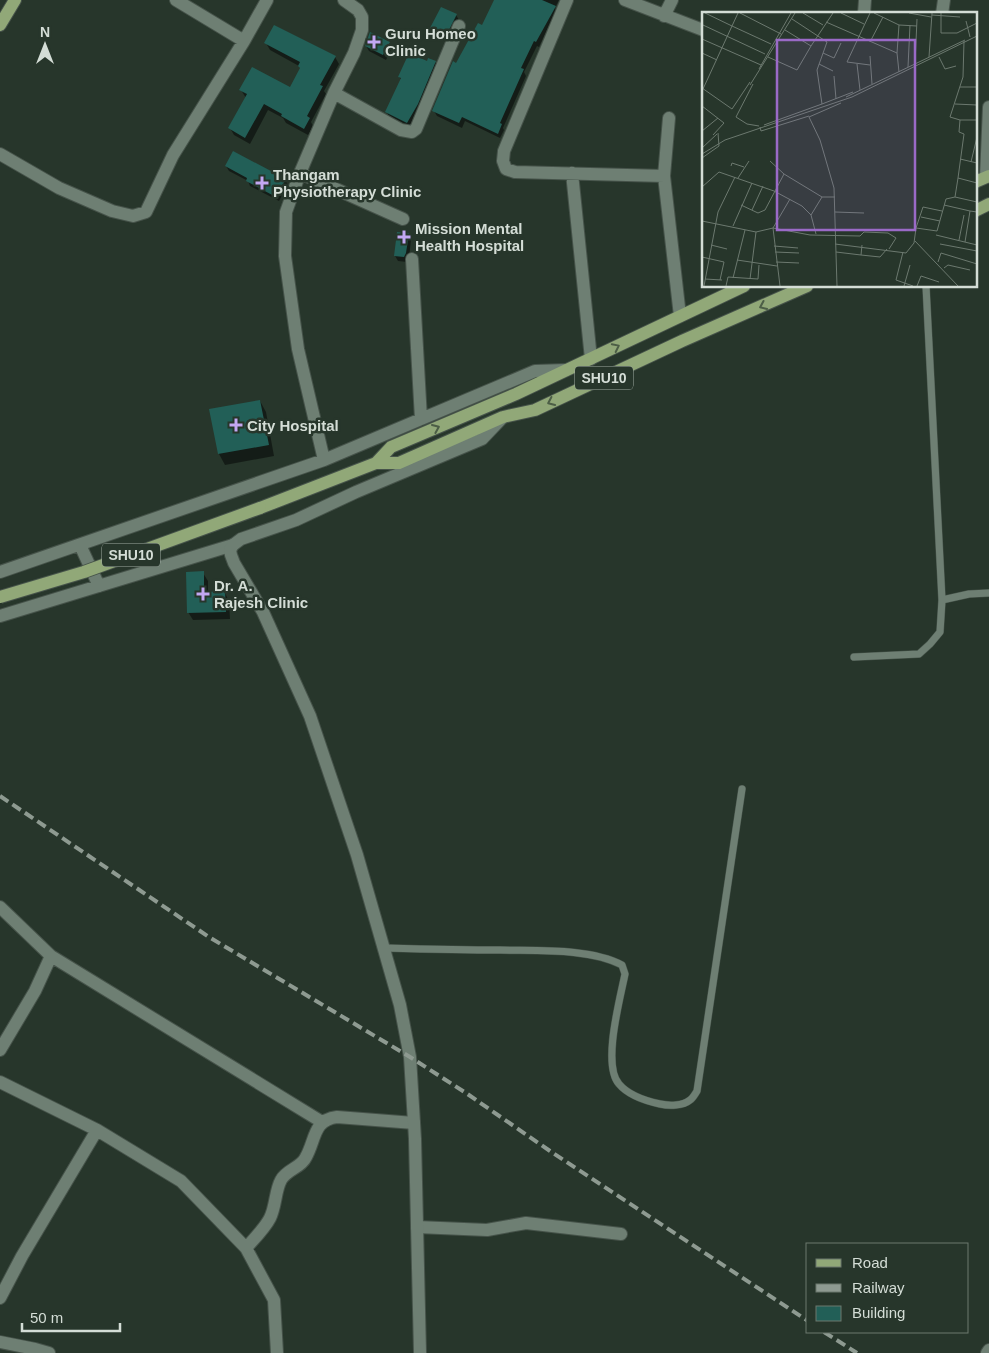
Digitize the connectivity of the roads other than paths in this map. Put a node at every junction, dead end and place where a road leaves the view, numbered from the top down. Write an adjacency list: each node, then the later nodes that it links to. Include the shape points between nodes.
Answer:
1 (15, 0): 9 (main road)
2 (176, 0): 12 (street)
3 (267, 0): 12 (street)
4 (344, 0): 13 (street, via 358,10 362,17 362,30)
5 (567, 0): 18 (street, via 502,161 506,169 514,172)
6 (625, 0): 8 (street)
7 (672, 0): 8 (street)
8 (664, 16): 11 (street)
9 (0, 25)
10 (459, 26): 13 (street, via 412,132 401,130)
11 (702, 30)
12 (244, 41): 16 (street, via 173,155 146,212 133,216 112,211 59,188)
13 (334, 93): 17 (street)
14 (989, 107): 20 (street)
15 (669, 118): 19 (street)
16 (0, 154)
17 (300, 173): 23 (street); 33 (street, via 286,212 285,256 298,350)
18 (572, 174): 19 (street); 29 (street)
19 (664, 176): 28 (street)
20 (983, 178)
21 (989, 204): 22 (main road)
22 (976, 210)
23 (403, 219)
24 (412, 259): 32 (street)
25 (740, 288): 28 (main road, SHU10)
26 (802, 288): 31 (main road, SHU10, one-way to 31, via 534,410)
27 (926, 288): 41 (lane)
28 (680, 316): 29 (main road, SHU10, one-way to 28)
29 (591, 359): 30 (main road, SHU10)
30 (566, 370): 32 (street, via 535,371); 34 (main road, SHU10, one-way to 30, via 391,447)
31 (503, 417): 34 (main road, SHU10, via 399,463); 36 (street, via 482,438 296,520)
32 (421, 420): 33 (street)
33 (324, 460): 35 (street)
34 (376, 463): 40 (main road, SHU10, bridge, via 84,572)
35 (80, 544): 37 (street); 38 (street)
36 (233, 544): 38 (street); 46 (street, via 230,550 234,563 263,612 310,716)
37 (0, 572)
38 (99, 586): 42 (street)
39 (989, 593): 41 (lane)
40 (0, 597)
41 (942, 600): 43 (lane, via 940,632 920,654)
42 (0, 616)
43 (854, 658)
44 (742, 790): 46 (lane, via 697,1091 690,1101 670,1106 653,1103 634,1096 618,1083 612,1064 612,1046 625,974 622,966 612,960 588,954 540,951)
45 (0, 908): 47 (street)
46 (385, 948): 51 (street, via 410,1057)
47 (51, 956): 48 (street); 50 (street)
48 (0, 1050)
49 (0, 1082): 52 (street)
50 (322, 1122): 51 (street, via 337,1117); 55 (street, via 306,1157 281,1181 270,1219)
51 (414, 1123): 53 (street)
52 (96, 1130): 55 (street, via 181,1181); 56 (street)
53 (417, 1227): 54 (street, via 487,1230 526,1222); 61 (street)
54 (621, 1234)
55 (246, 1248): 60 (street, via 274,1300)
56 (0, 1298)
57 (0, 1342): 59 (street)
58 (989, 1350): 62 (street)
59 (48, 1353)
60 (277, 1353)
61 (420, 1353)
62 (987, 1353)

